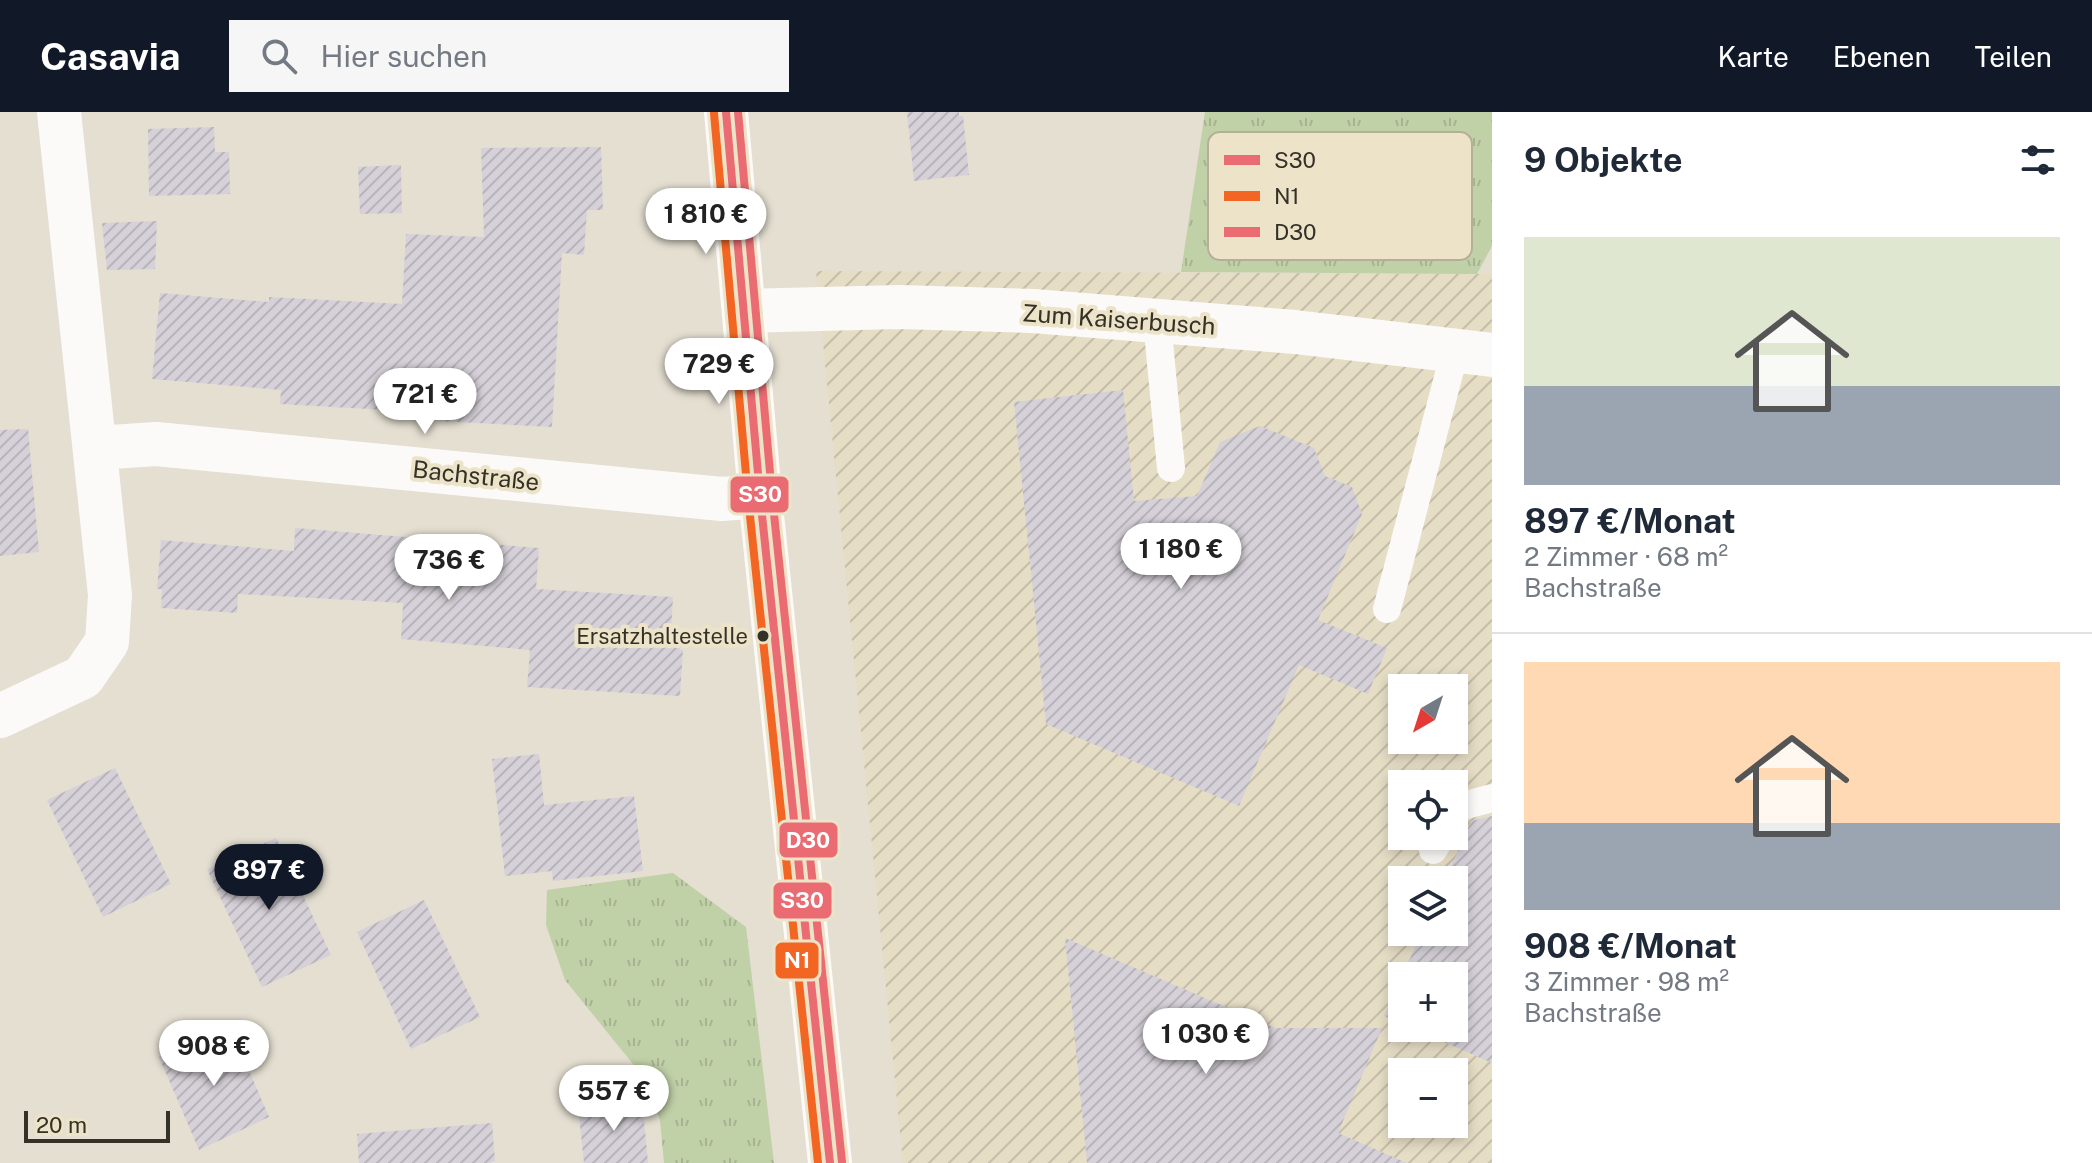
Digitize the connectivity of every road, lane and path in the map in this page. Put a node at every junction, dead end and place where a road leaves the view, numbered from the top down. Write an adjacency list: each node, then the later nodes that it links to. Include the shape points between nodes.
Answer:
1 (59, 112): 6 (street)
2 (726, 112): 3 (street)
3 (745, 311): 4 (street, Zum Kaiserbusch, via 899,307); 8 (street)
4 (1157, 321): 5 (street, Zum Kaiserbusch); 7 (lane)
5 (1474, 353): 9 (lane)
6 (96, 448): 8 (street, Bachstraße, via 156,444 722,499); 10 (street, via 110,595 107,642 83,677)
7 (1171, 468)
8 (760, 496): 13 (street)
9 (1387, 609)
10 (0, 716)
11 (1492, 798): 12 (lane)
12 (1468, 805)
13 (830, 1163)

